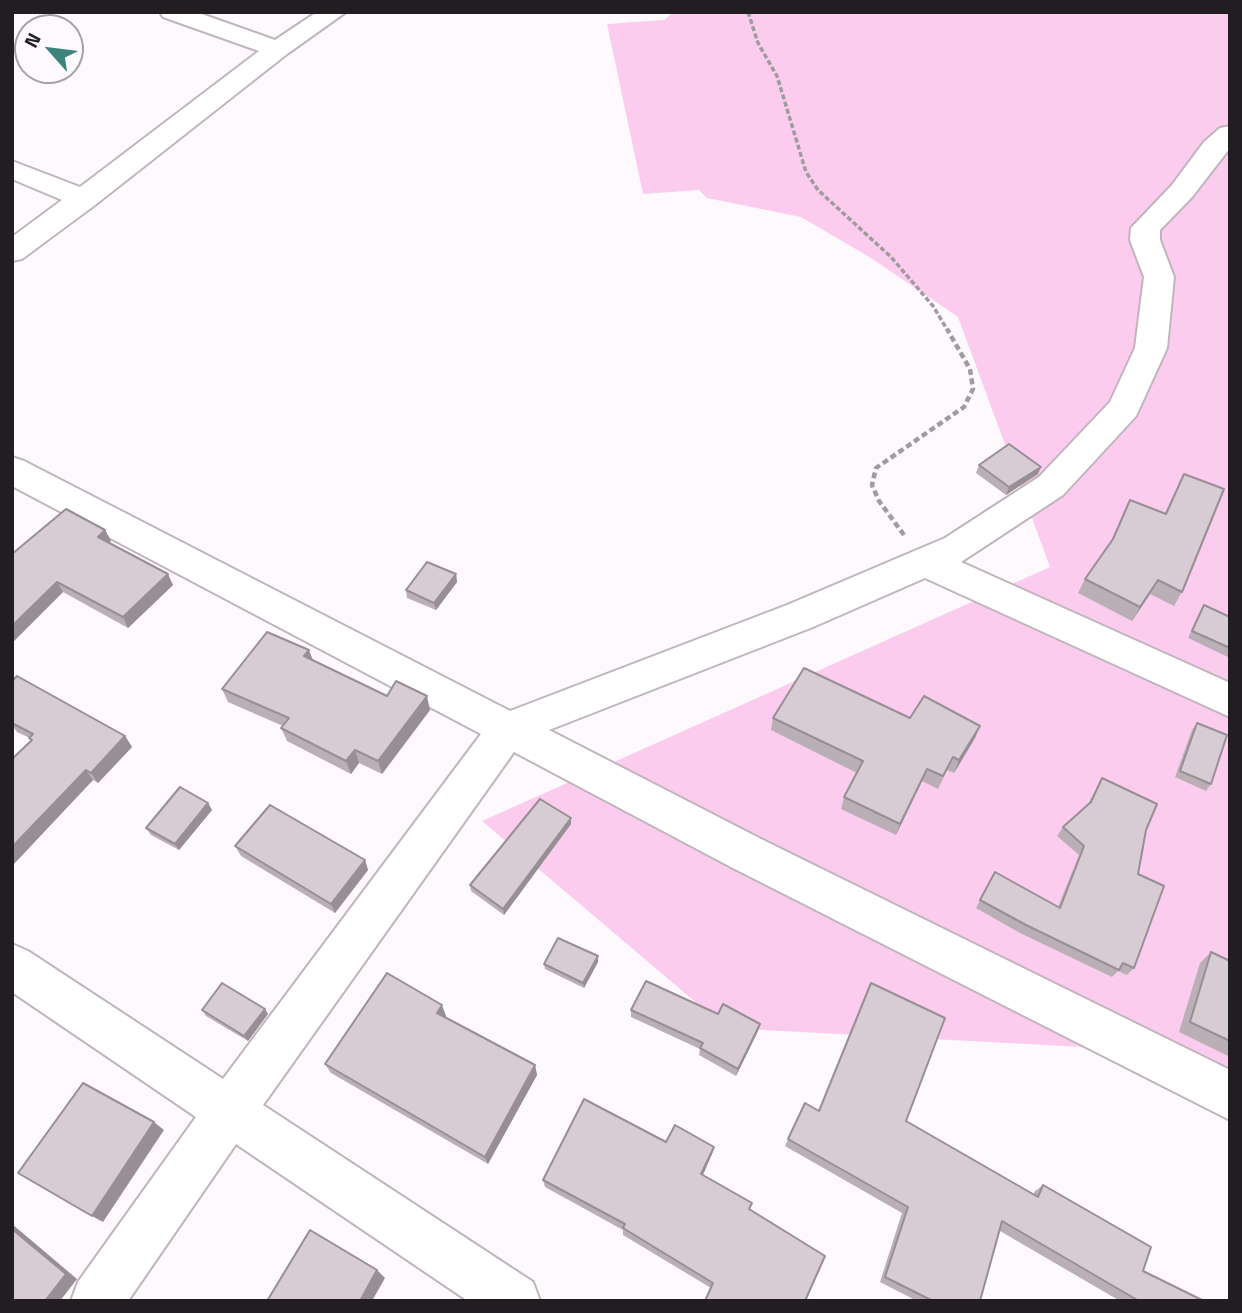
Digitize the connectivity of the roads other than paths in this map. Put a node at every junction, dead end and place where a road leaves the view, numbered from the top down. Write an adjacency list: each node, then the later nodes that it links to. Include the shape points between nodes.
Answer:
1 (172, 12): 3 (street)
2 (334, 12): 3 (street)
3 (278, 49): 6 (street)
4 (1225, 145): 9 (street, via 1146,228 1145,240 1158,277 1151,348 1124,408 1051,486 958,548)
5 (12, 169): 6 (street)
6 (85, 199): 7 (street)
7 (12, 252)
8 (12, 470): 11 (street)
9 (923, 561): 10 (street); 11 (street, via 800,616)
10 (1230, 701)
11 (509, 729): 13 (street); 14 (street)
12 (12, 966): 14 (street)
13 (1230, 1096)
14 (229, 1111): 15 (street); 16 (street)
15 (97, 1301)
16 (514, 1301)

